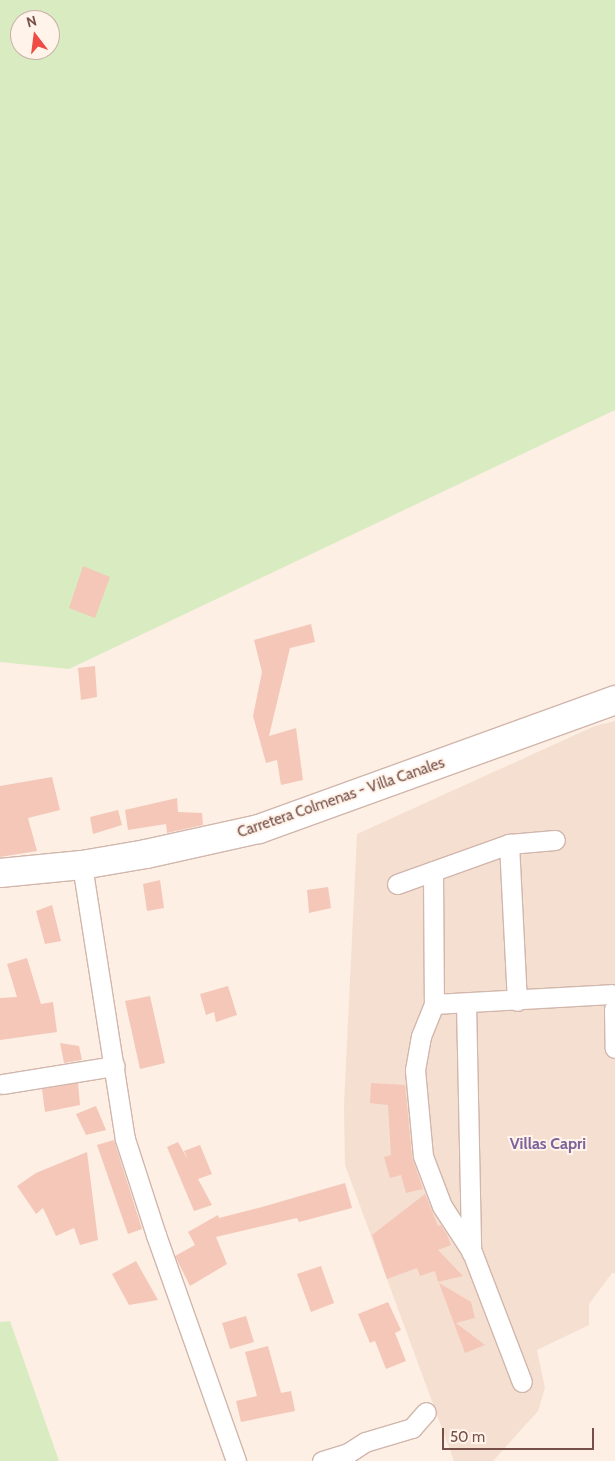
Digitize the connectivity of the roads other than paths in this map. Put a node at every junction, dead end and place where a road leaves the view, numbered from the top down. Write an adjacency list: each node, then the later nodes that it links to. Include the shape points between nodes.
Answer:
1 (615, 700): 4 (street, Carretera Colmenas - Villa Canales, via 259,829)
2 (555, 840): 3 (street)
3 (509, 844): 5 (street); 9 (street)
4 (82, 865): 6 (street, Carretera Colmenas - Villa Canales); 13 (street)
5 (433, 871): 7 (street); 11 (street)
6 (0, 873)
7 (397, 884)
8 (614, 999): 9 (street); 12 (street)
9 (517, 1001): 10 (street)
10 (466, 1003): 11 (street); 15 (street)
11 (434, 1004): 15 (street, via 421,1036 415,1070 423,1156 442,1206)
12 (615, 1048)
13 (115, 1066): 14 (street); 18 (street, via 125,1138 134,1170)
14 (2, 1084)
15 (472, 1252): 16 (street)
16 (522, 1382)
17 (426, 1412): 19 (street, via 412,1428 365,1442 348,1453)
18 (236, 1461)
19 (322, 1461)

